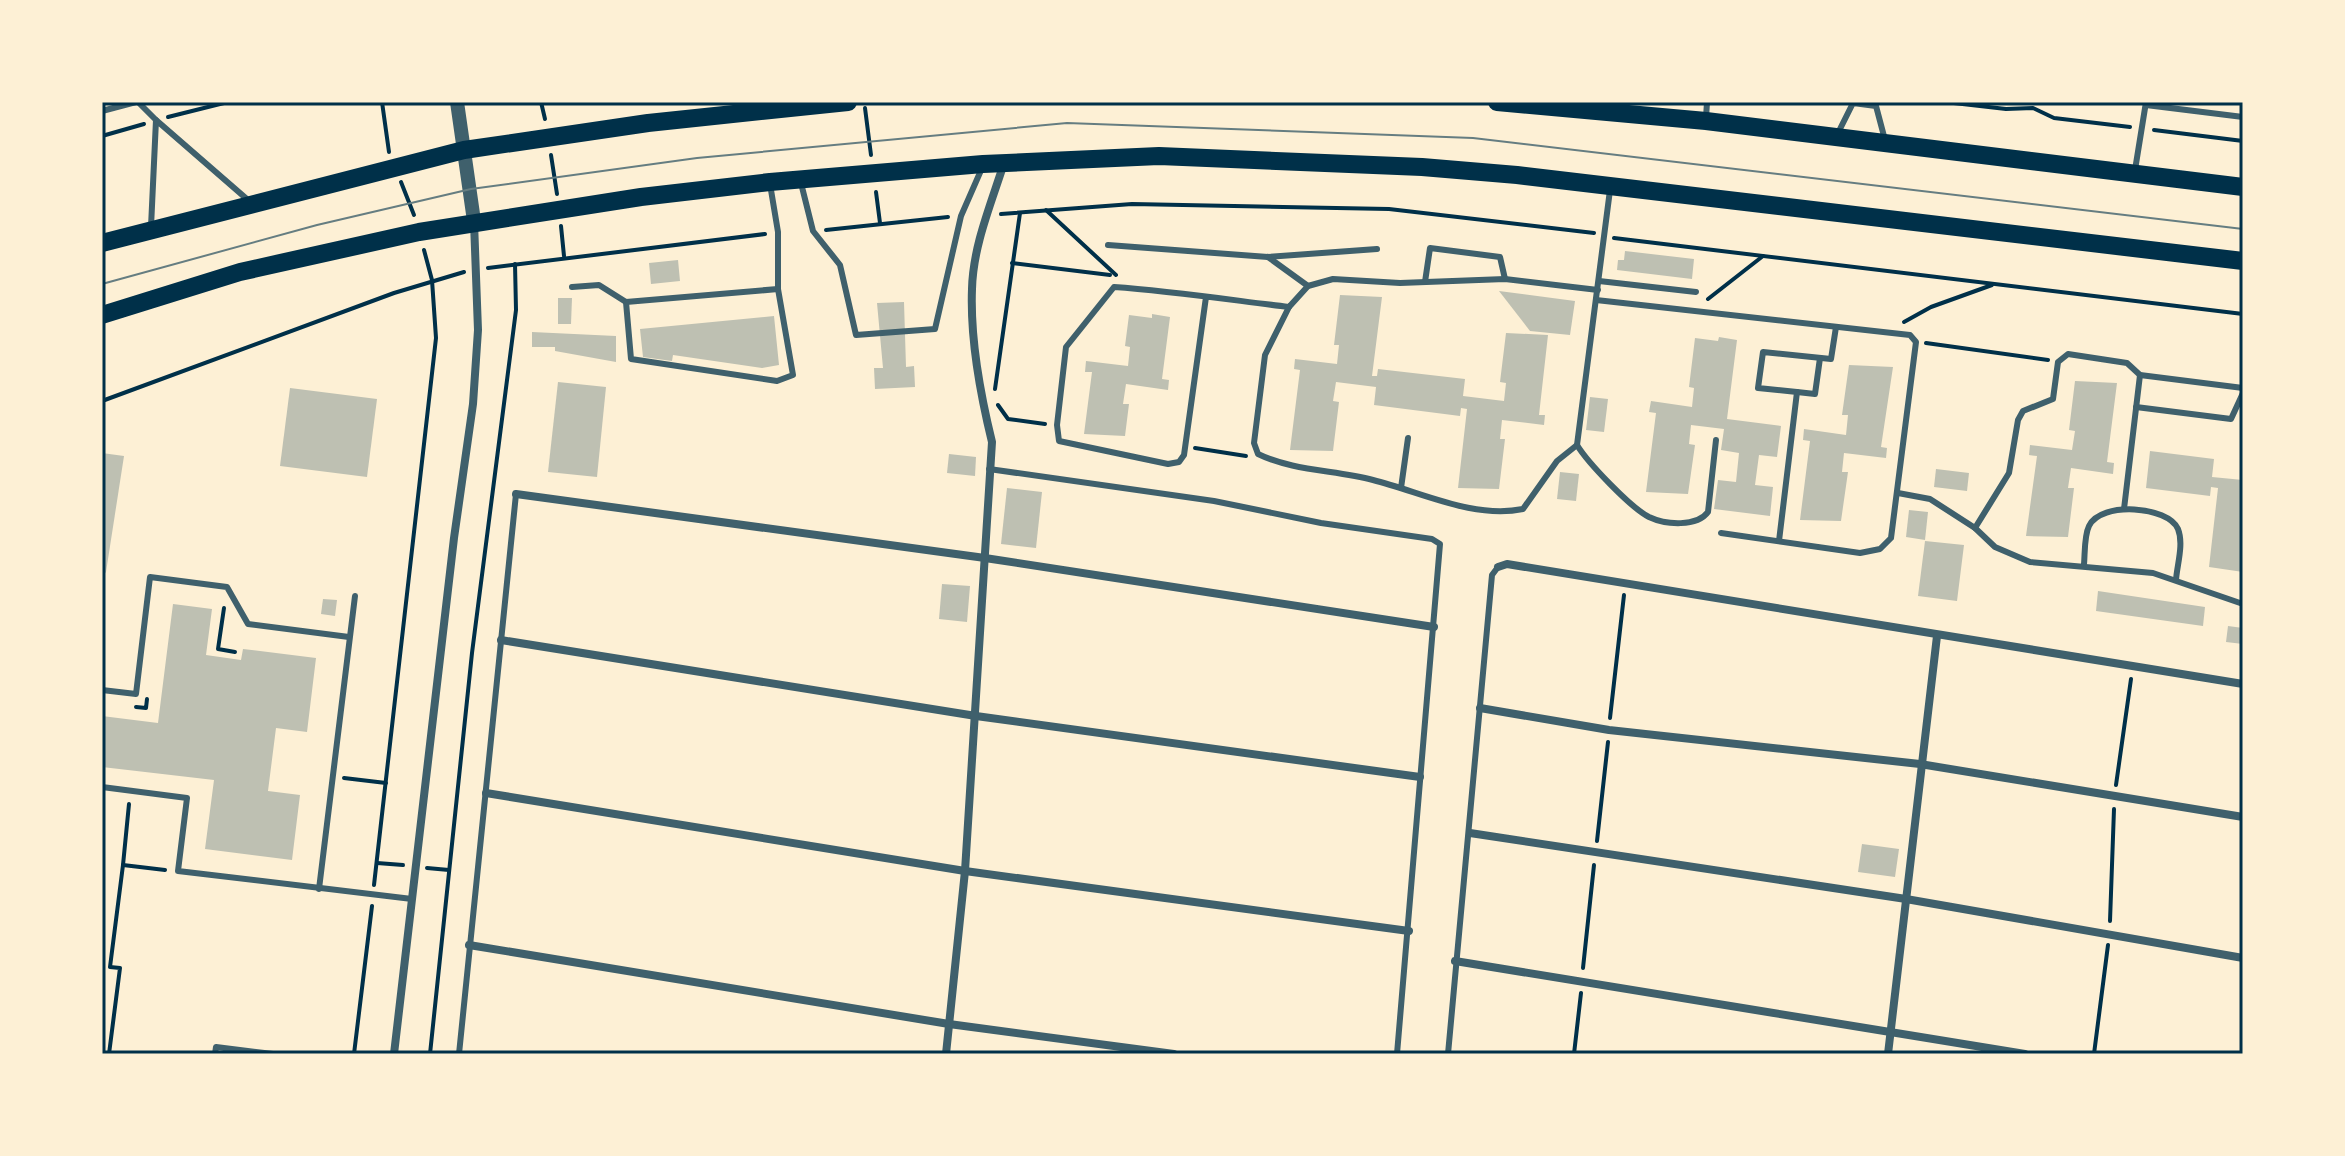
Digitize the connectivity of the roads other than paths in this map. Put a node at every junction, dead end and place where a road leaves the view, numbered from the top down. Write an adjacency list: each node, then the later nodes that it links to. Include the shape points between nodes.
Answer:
1 (137, 102): 6 (lane); 9 (lane)
2 (457, 102): 12 (street)
3 (848, 102): 12 (main road, via 547,135)
4 (1507, 102): 7 (main road)
5 (2146, 104): 8 (lane); 15 (lane)
6 (102, 111)
7 (1706, 112): 10 (main road)
8 (2243, 117)
9 (156, 120): 20 (lane); 22 (lane)
10 (1836, 137): 11 (main road); 11 (lane, via 1853,103 1876,106)
11 (1885, 143): 15 (main road)
12 (464, 150): 20 (main road); 21 (street)
13 (1004, 163): 14 (main road); 18 (main road, via 1159,156 1248,159 1422,167); 50 (street, via 986,214 972,290 980,392 992,442)
14 (983, 164): 16 (main road); 16 (lane, via 961,216 935,329 856,335 840,265 813,231)
15 (2135, 174): 19 (main road)
16 (800, 179): 17 (main road)
17 (770, 182): 21 (main road); 33 (lane, via 778,232)
18 (1611, 186): 27 (main road); 29 (lane)
19 (2243, 187)
20 (250, 203): 22 (main road)
21 (474, 221): 40 (main road, via 240,272); 80 (street, via 478,330 473,404)
22 (150, 230): 23 (main road)
23 (102, 243)
24 (1108, 245): 26 (lane)
25 (1377, 249): 26 (lane)
26 (1268, 257): 31 (lane)
27 (2243, 261)
28 (1505, 279): 30 (lane); 30 (lane, via 1500,257 1430,248); 34 (lane)
29 (1599, 281): 34 (lane); 35 (lane)
30 (1425, 282): 31 (lane, via 1333,279)
31 (1308, 286): 39 (lane)
32 (572, 287): 38 (lane, via 599,285)
33 (778, 289): 38 (lane); 38 (lane, via 793,375 777,381 631,359)
34 (1598, 290): 37 (lane)
35 (1696, 292)
36 (1206, 297): 36 (lane, via 1179,462 1059,441 1066,347 1114,287); 39 (lane)
37 (1596, 300): 41 (lane); 49 (lane)
38 (626, 302)
39 (1289, 307): 51 (lane, via 1265,355 1254,443 1258,454)
40 (102, 315)
41 (1836, 327): 42 (lane, via 1831,359); 52 (lane, via 1910,335 1916,342)
42 (1820, 358): 45 (lane, via 1815,394); 45 (lane, via 1763,352 1758,388)
43 (2140, 375): 44 (lane); 46 (lane); 55 (lane, via 2127,363 2068,354 2058,362 2053,399 2023,411 2009,473)
44 (2243, 390): 46 (lane, via 2231,419)
45 (1797, 392): 57 (lane)
46 (2136, 407): 54 (lane)
47 (1408, 438): 51 (lane)
48 (1716, 440): 49 (lane, via 1708,512 1701,521 1690,523 1649,517 1588,462)
49 (1577, 445): 51 (lane, via 1557,461 1523,509 1510,512 1448,503)
50 (989, 469): 58 (street); 64 (lane, via 1432,539 1442,552)
51 (1401, 488)
52 (1898, 493): 55 (lane, via 1930,499); 57 (lane, via 1891,538 1880,549 1860,553)
53 (516, 494): 58 (street); 67 (lane)
54 (2124, 509): 59 (lane, via 2102,513 2089,526); 61 (lane, via 2167,516 2177,527)
55 (1975, 528): 59 (lane, via 1995,547 2030,562)
56 (1721, 533): 57 (lane)
57 (1779, 541)
58 (985, 558): 64 (street); 71 (street)
59 (2084, 564): 61 (lane)
60 (1498, 567): 65 (street, via 1507,564); 70 (lane, via 1492,575)
61 (2176, 580): 63 (lane)
62 (355, 596): 66 (lane)
63 (2243, 604)
64 (1434, 627): 73 (lane)
65 (1937, 636): 68 (street); 72 (street)
66 (349, 637): 69 (lane, via 248,624 227,587 150,577 136,694); 79 (lane)
67 (501, 640): 71 (street); 75 (lane)
68 (2243, 684)
69 (102, 690)
70 (1480, 708): 72 (street, via 1609,730); 77 (lane)
71 (976, 716): 73 (street); 78 (street)
72 (1920, 764): 76 (street); 81 (street)
73 (1420, 777): 82 (lane)
74 (102, 787): 79 (lane, via 187,798 178,871)
75 (486, 793): 78 (street); 83 (lane)
76 (2243, 817)
77 (1470, 833): 81 (street); 85 (lane)
78 (965, 871): 82 (street); 86 (street)
79 (319, 889): 80 (lane)
80 (412, 899): 90 (street)
81 (1906, 899): 84 (street); 87 (street)
82 (1409, 931): 94 (lane)
83 (469, 945): 86 (street); 91 (lane)
84 (2243, 958)
85 (1455, 961): 87 (street); 95 (lane)
86 (949, 1024): 92 (street); 93 (street)
87 (1890, 1031): 96 (street); 97 (street)
88 (215, 1054): 89 (lane, via 216,1047)
89 (273, 1054)
90 (394, 1054)
91 (459, 1054)
92 (946, 1054)
93 (1174, 1054)
94 (1397, 1054)
95 (1448, 1054)
96 (1888, 1054)
97 (2025, 1054)

